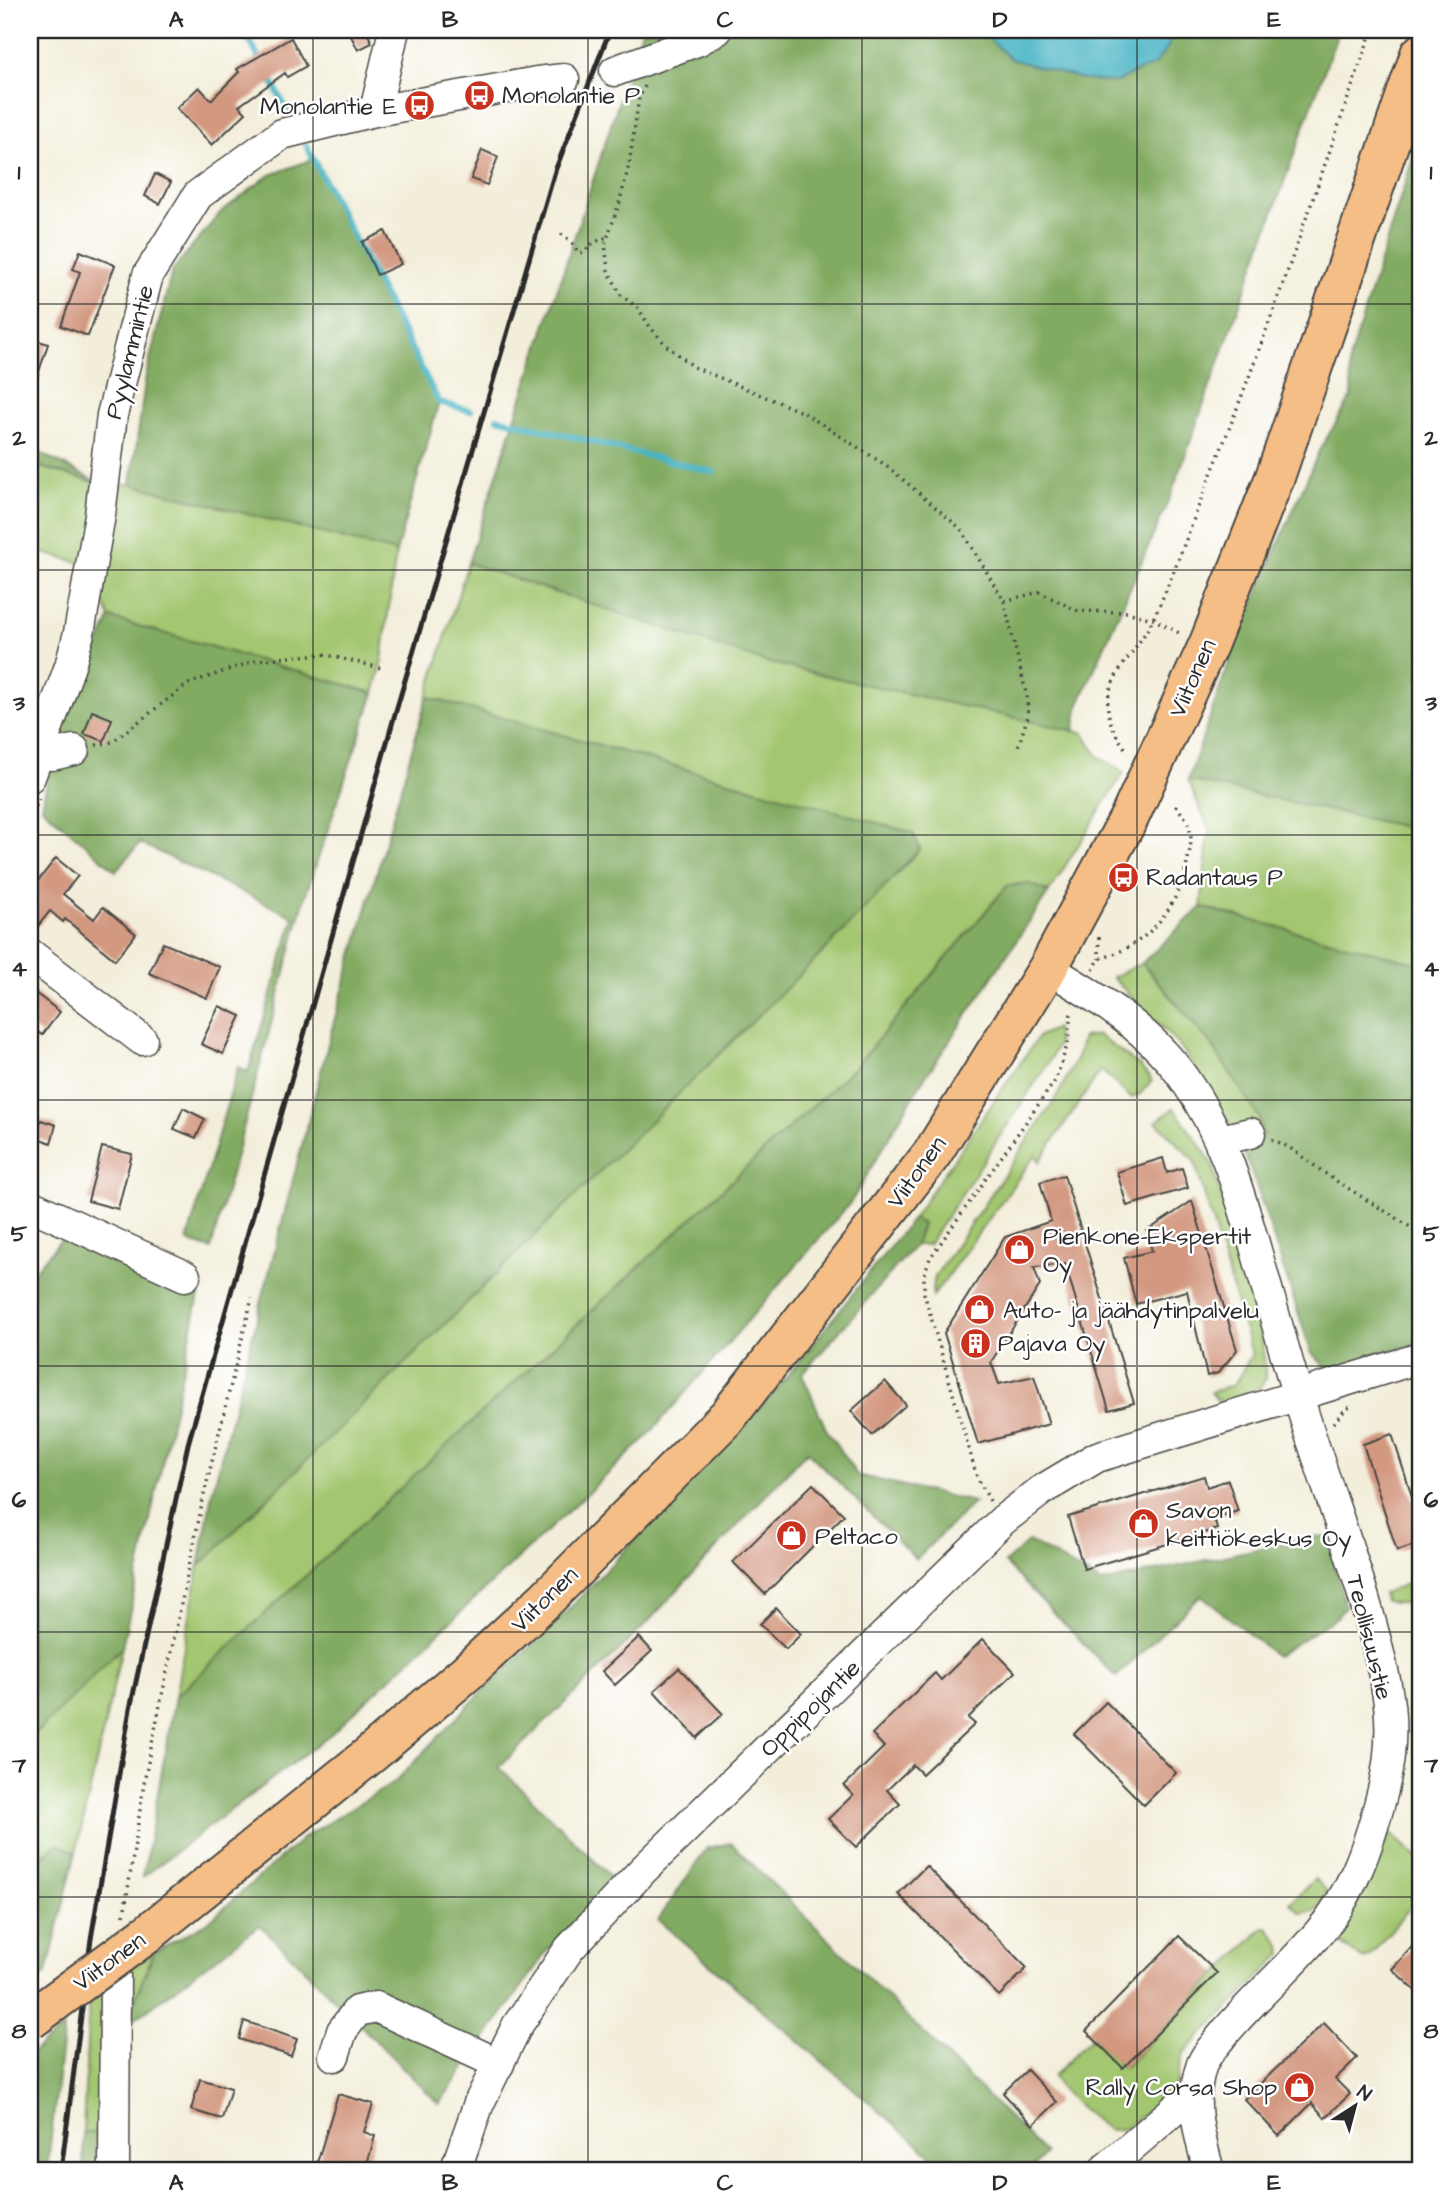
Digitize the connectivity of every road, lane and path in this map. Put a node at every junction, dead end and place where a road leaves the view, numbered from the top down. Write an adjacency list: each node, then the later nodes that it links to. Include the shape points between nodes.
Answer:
1 (394, 30): 8 (street)
2 (717, 30): 4 (street)
3 (1372, 30): 12 (path, via 1242,398)
4 (666, 52): 6 (street); 10 (path, via 639,98 629,165)
5 (1420, 54): 21 (highway, Viitonen, via 1275,477 1209,642 1130,816)
6 (615, 71)
7 (564, 79): 8 (street, Pyylammintie)
8 (375, 111): 17 (street, Pyylammintie, via 282,134 198,195 148,275 111,415 100,515 79,634)
9 (561, 234): 10 (path, via 579,253)
10 (607, 237): 11 (path, via 608,270 621,295 638,308 666,345 694,367 804,413 887,466 961,529)
11 (1004, 601): 12 (path, via 1039,592 1078,611 1126,612); 15 (path, via 1027,697 1028,716)
12 (1153, 619): 13 (path); 16 (path, via 1114,679 1107,699 1108,717)
13 (1186, 637)
14 (381, 668): 18 (path, via 323,654 257,660 188,684 112,742)
15 (1018, 747)
16 (1125, 748)
17 (36, 749): 18 (street, via 52,755)
18 (74, 750)
19 (1174, 803): 22 (path, via 1188,822 1192,840 1173,905 1148,934 1119,953 1099,959)
20 (30, 954): 23 (street)
21 (1048, 968): 22 (street, Teollisuustie); 33 (highway, Viitonen, via 932,1154 728,1416 466,1673 370,1754)
22 (1082, 989): 25 (street, Teollisuustie, via 1151,1041 1184,1078); 32 (path, via 1069,1013 1069,1043 1055,1081 930,1258 924,1275 924,1293 977,1477)
23 (142, 1040)
24 (1250, 1133): 25 (street); 27 (path, via 1290,1149)
25 (1220, 1140): 31 (street, Teollisuustie, via 1232,1167)
26 (30, 1205): 28 (street)
27 (1420, 1233)
28 (185, 1276)
29 (252, 1298): 33 (path, via 205,1490 145,1777)
30 (1420, 1359): 31 (street, Oppipojantie)
31 (1298, 1396): 32 (street, Oppipojantie, via 1097,1457); 38 (street, Teollisuustie, via 1367,1612 1386,1688 1390,1744 1383,1791 1365,1852 1344,1897 1318,1934 1203,2060)
32 (1003, 1520): 37 (street, Oppipojantie, via 643,1870 569,1948 517,2026)
33 (135, 1928): 35 (highway, Viitonen, bridge)
34 (115, 1976): 39 (street)
35 (30, 2020)
36 (334, 2056): 37 (street, via 342,2031 357,2011 376,2007)
37 (499, 2063): 40 (street, Oppipojantie)
38 (1195, 2092): 41 (street); 42 (street, Teollisuustie, via 1197,2127)
39 (114, 2171)
40 (455, 2171)
41 (1103, 2171)
42 (1209, 2171)

